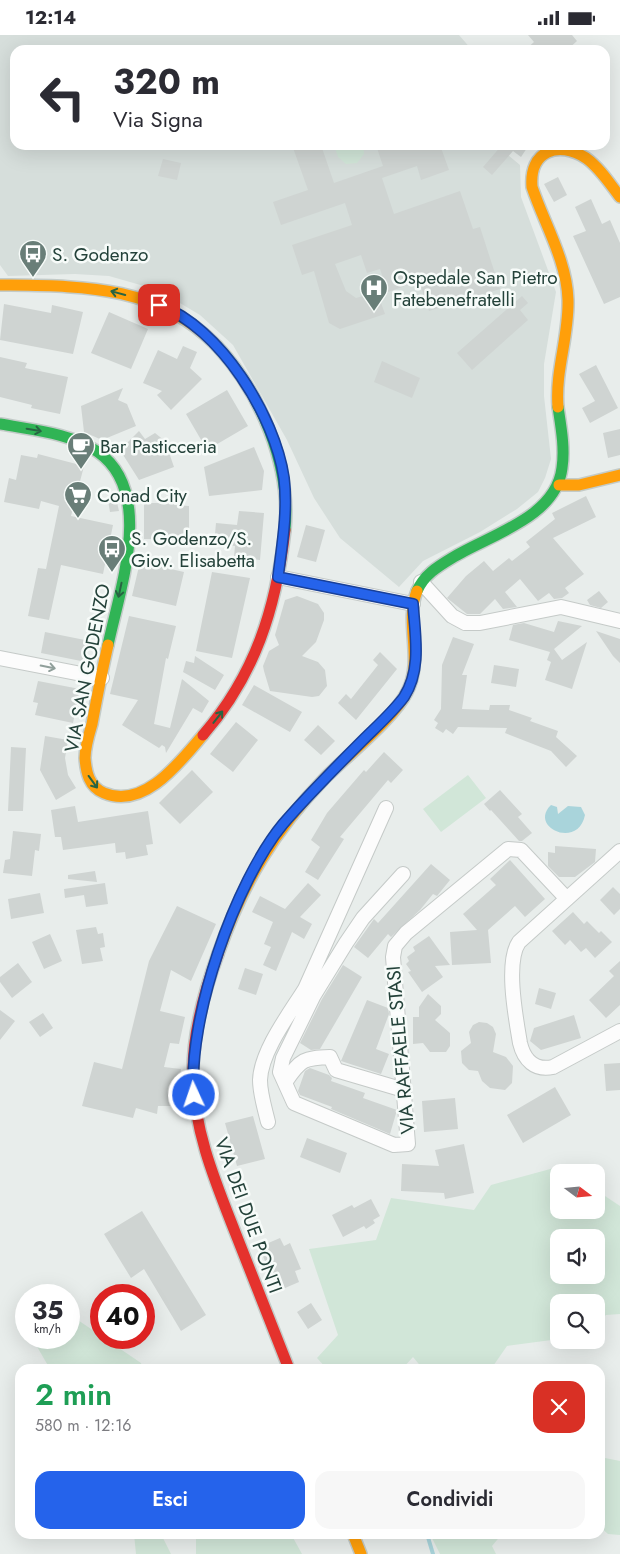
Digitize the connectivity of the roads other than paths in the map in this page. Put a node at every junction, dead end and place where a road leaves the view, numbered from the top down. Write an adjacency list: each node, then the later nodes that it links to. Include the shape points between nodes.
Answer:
1 (555, 150): 7 (street, via 543,154 532,169 531,181 568,293 557,387 563,450)
2 (563, 150): 3 (street, via 588,160)
3 (620, 197)
4 (0, 285): 8 (street, VIA SAN GODENZO, one-way to 4, via 285,509 282,466 252,395 223,352 177,314 154,303 87,287)
5 (0, 424): 13 (street, VIA SAN GODENZO, one-way to 13, via 67,437 98,451 119,474 127,489 131,510 129,542)
6 (620, 475): 7 (street, via 579,485)
7 (558, 485): 9 (street, via 546,501 528,516 444,563)
8 (278, 577): 10 (street); 13 (street, VIA SAN GODENZO, one-way to 8, via 86,751 88,777 105,793 117,796 134,794 153,786 167,773 199,741 235,694 252,662)
9 (421, 581): 10 (street, VIA DEI DUE PONTI); 11 (street, via 452,616 465,623 561,607)
10 (413, 604): 23 (street, VIA DEI DUE PONTI, via 416,659 410,688 396,707 304,800 266,849 246,886 226,935 205,996 195,1038 193,1081 204,1148)
11 (620, 621)
12 (0, 658): 13 (street, one-way to 13)
13 (102, 677)
14 (386, 808): 18 (street)
15 (620, 851): 17 (street)
16 (402, 874): 18 (street, via 363,918)
17 (567, 899): 19 (street, via 523,937 515,948 512,970 521,1047 530,1063 549,1067); 21 (street, VIA RAFFAELE STASI, via 521,851 508,849 398,943 393,957)
18 (310, 992): 20 (street, via 283,1057 280,1072); 22 (street, via 270,1049 262,1070 260,1081)
19 (620, 1031)
20 (286, 1081): 21 (street, via 297,1065 307,1058 330,1057 336,1070); 21 (street, VIA RAFFAELE STASI, via 294,1103 394,1145 408,1144)
21 (404, 1091)
22 (268, 1122)
23 (287, 1364)
24 (355, 1539): 25 (street)
25 (361, 1554)

